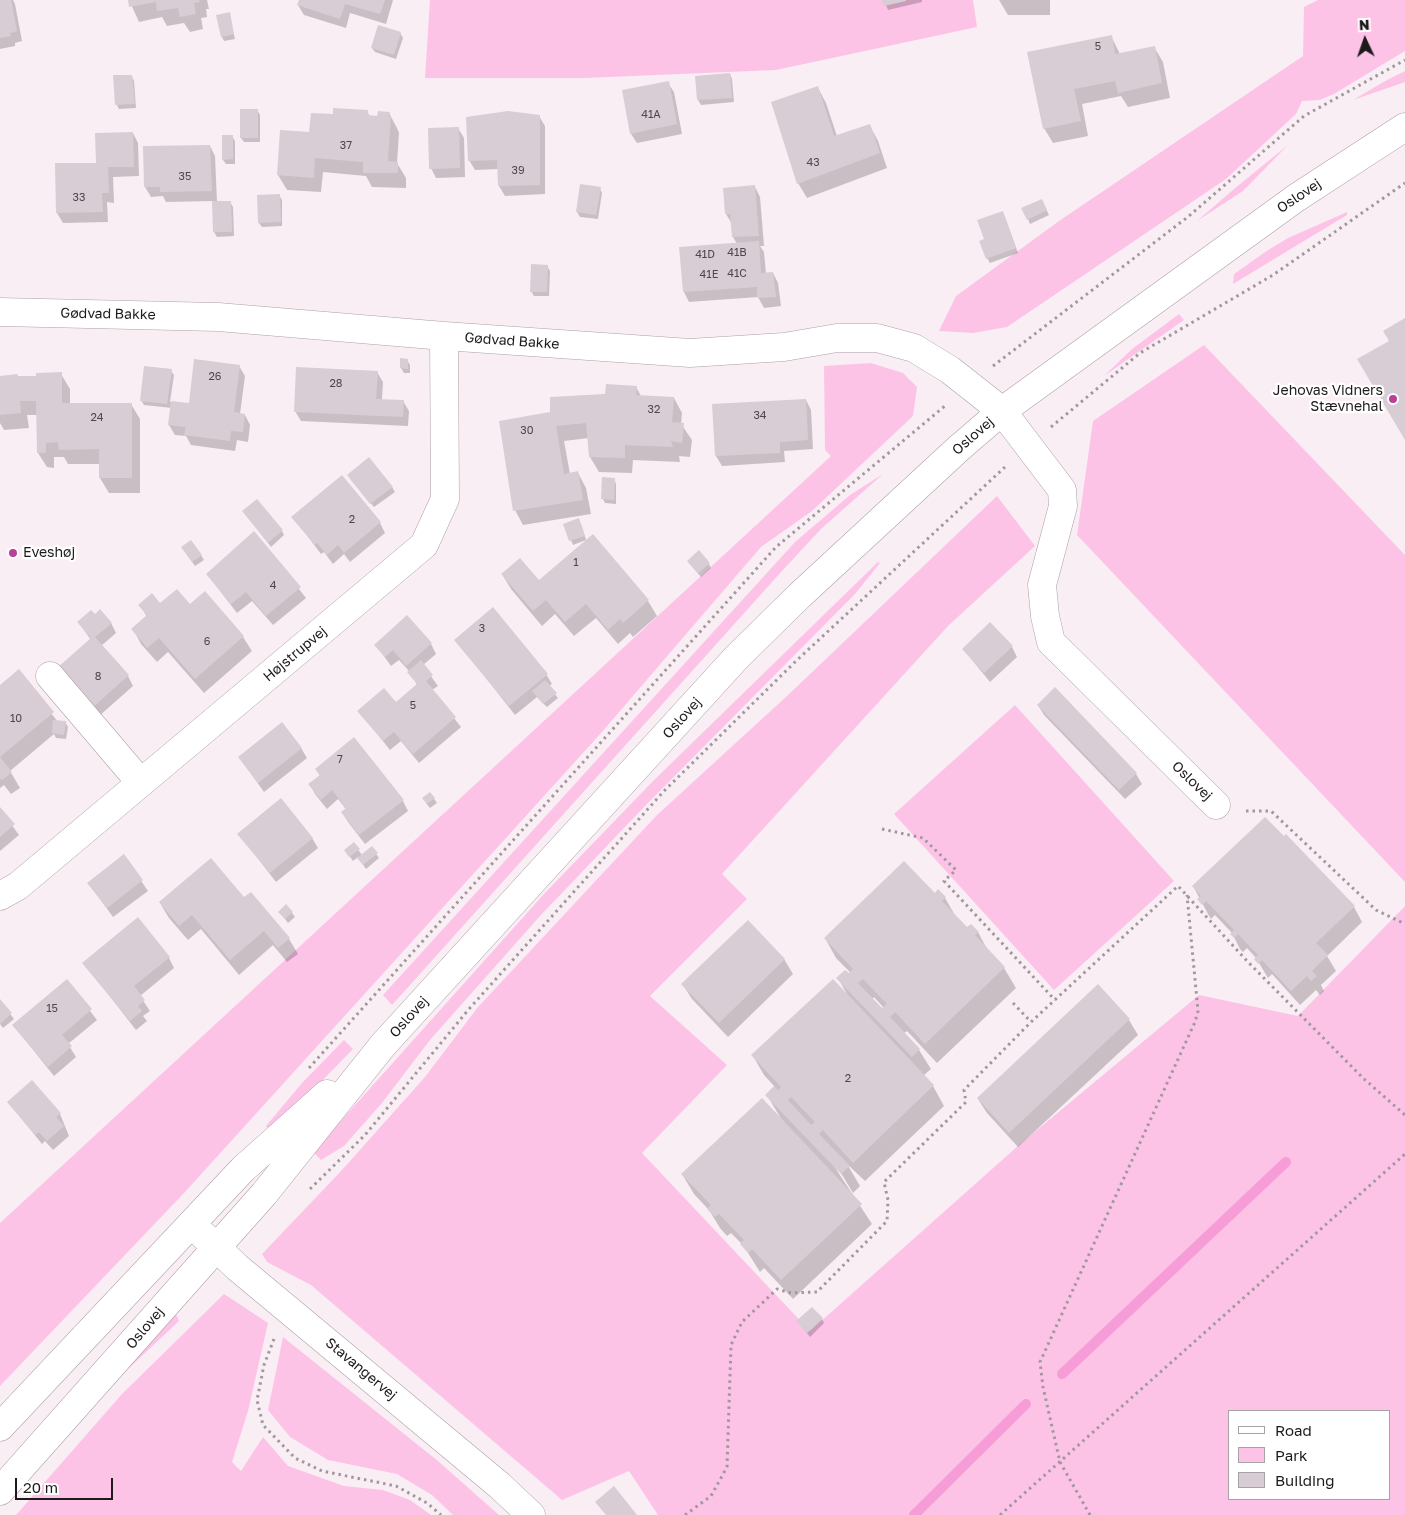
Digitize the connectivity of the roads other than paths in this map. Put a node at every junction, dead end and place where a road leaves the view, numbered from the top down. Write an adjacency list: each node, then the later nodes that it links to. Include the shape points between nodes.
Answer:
1 (1405, 127): 4 (street, Oslovej, via 1296,198)
2 (0, 312): 3 (street, Gødvad Bakke, via 218,317)
3 (444, 336): 4 (street, Gødvad Bakke, via 690,353 784,347 837,338 877,338 914,348 931,357); 6 (street, Højstrupvej, via 446,499 424,545)
4 (1002, 411): 7 (street, Oslovej, via 1062,490 1064,506 1042,585 1050,642); 9 (street, Oslovej, via 894,507 736,658)
5 (50, 676): 6 (street)
6 (141, 783): 8 (street, Højstrupvej, via 18,886)
7 (1216, 805)
8 (0, 896)
9 (383, 1045): 10 (street, Oslovej, via 243,1169); 11 (street, Oslovej, via 264,1194)
10 (191, 1223): 11 (street, Stavangervej); 12 (street, Oslovej)
11 (216, 1247): 13 (street, Oslovej); 14 (street, Stavangervej, via 499,1485)
12 (0, 1427)
13 (0, 1491)
14 (530, 1515)

